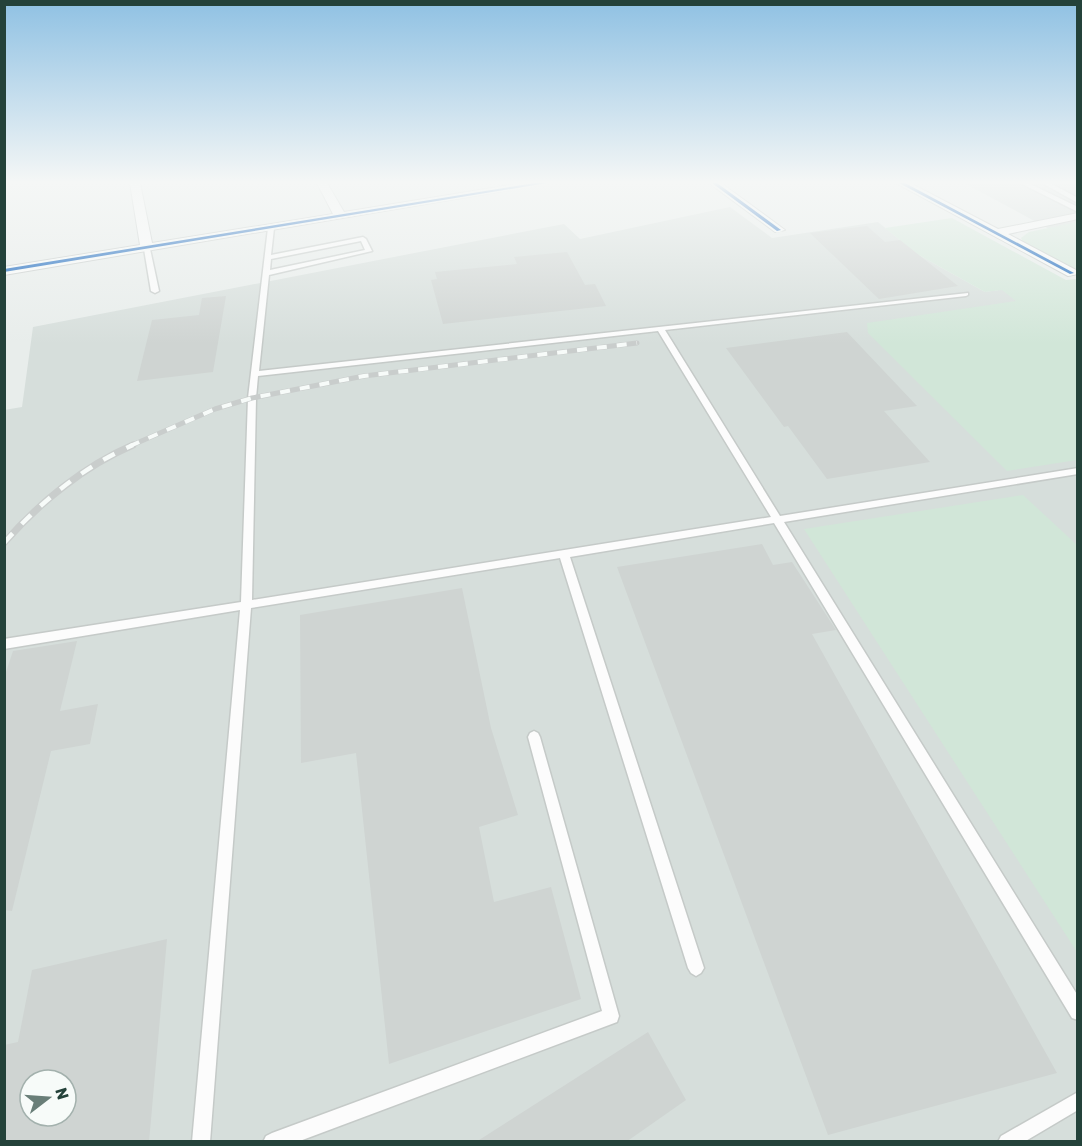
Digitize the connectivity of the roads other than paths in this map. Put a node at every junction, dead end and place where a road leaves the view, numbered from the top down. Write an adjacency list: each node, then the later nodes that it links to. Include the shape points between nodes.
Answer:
1 (145, 236): 5 (street)
2 (221, 236): 5 (street)
3 (270, 236): 6 (lane)
4 (1004, 236): 9 (street)
5 (147, 249): 7 (street); 10 (lane)
6 (269, 258): 8 (lane); 8 (lane, via 363,239 369,251)
7 (4, 272)
8 (267, 273): 13 (lane)
9 (1072, 273)
10 (155, 291)
11 (966, 294): 12 (lane)
12 (661, 329): 13 (lane); 15 (lane)
13 (255, 374): 17 (lane)
14 (1077, 471): 15 (lane)
15 (776, 520): 16 (lane); 21 (lane)
16 (564, 555): 17 (lane); 20 (lane)
17 (246, 607): 18 (lane); 23 (lane)
18 (4, 644)
19 (534, 737): 24 (lane, via 611,1016)
20 (696, 968)
21 (1077, 1012)
22 (1077, 1100): 25 (lane)
23 (201, 1142)
24 (272, 1142)
25 (1007, 1142)

